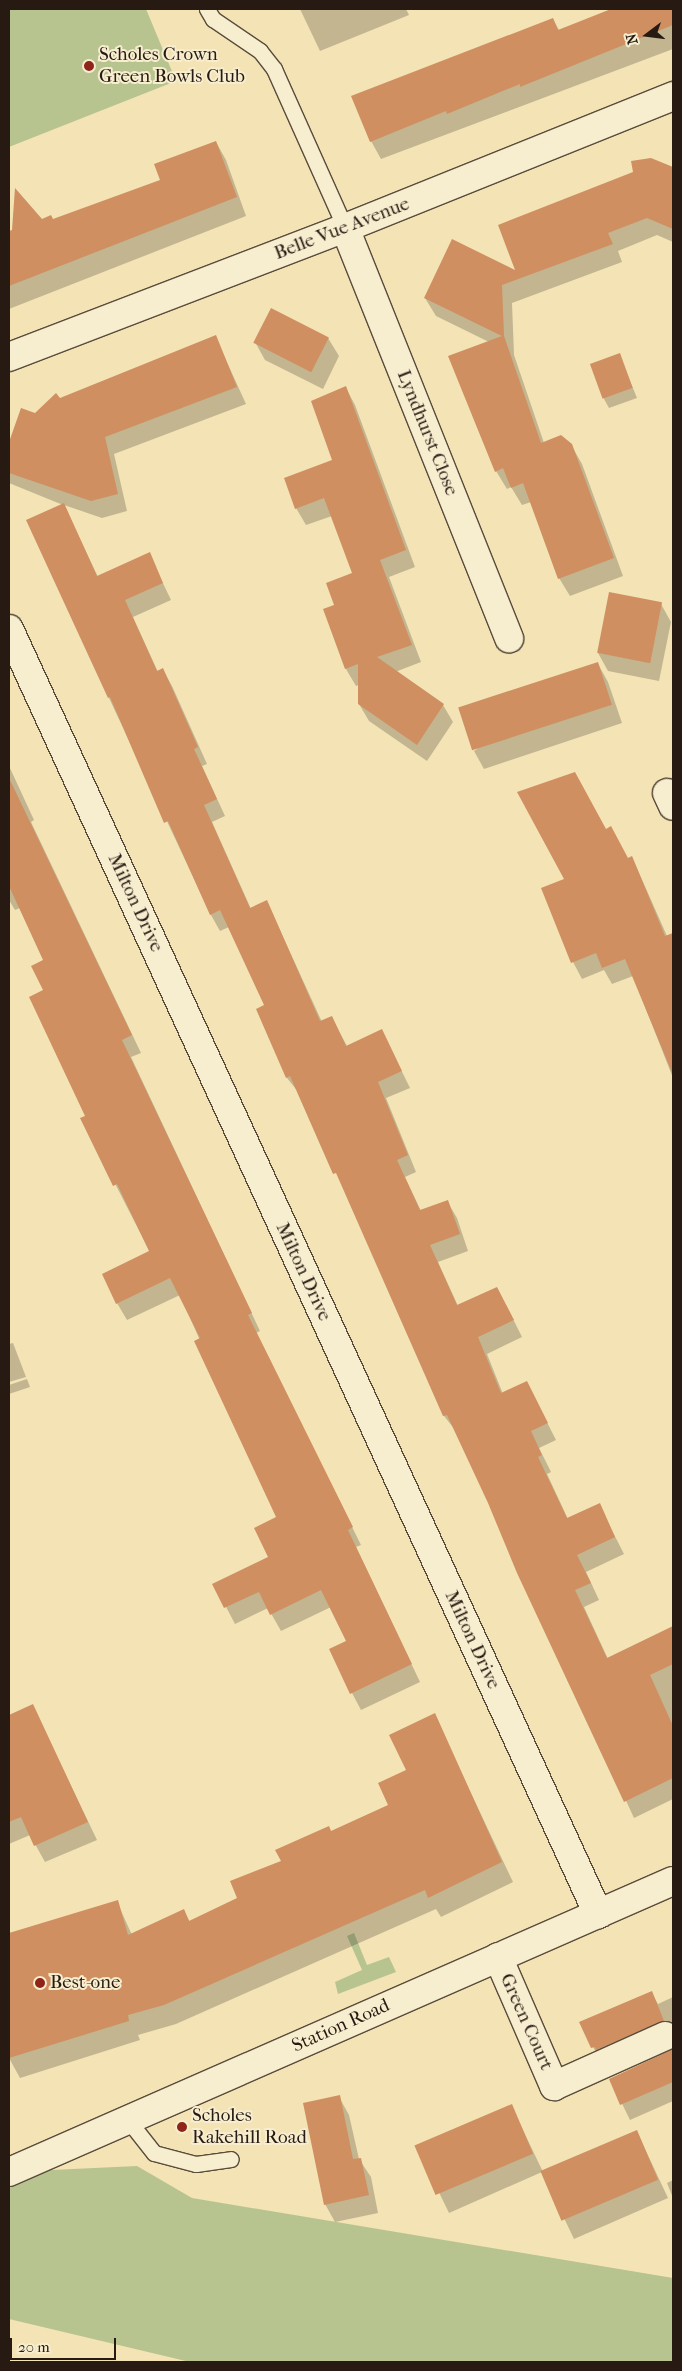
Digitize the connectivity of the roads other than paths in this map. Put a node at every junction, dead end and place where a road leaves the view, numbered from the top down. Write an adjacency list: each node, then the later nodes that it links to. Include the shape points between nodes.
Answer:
1 (206, 9): 3 (lane, via 213,19 260,51 274,69)
2 (673, 96): 3 (street, Belle Vue Avenue)
3 (345, 228): 4 (street, Belle Vue Avenue); 6 (street, Lyndhurst Close)
4 (9, 357)
5 (9, 629): 8 (street, Milton Drive)
6 (509, 638)
7 (673, 1881): 8 (street, Station Road)
8 (598, 1914): 9 (street, Station Road)
9 (498, 1957): 10 (street, Green Court, via 554,2086); 11 (street, Station Road)
10 (665, 2036)
11 (128, 2120): 12 (lane, via 154,2153 196,2164); 13 (street, Station Road)
12 (231, 2159)
13 (9, 2172)

